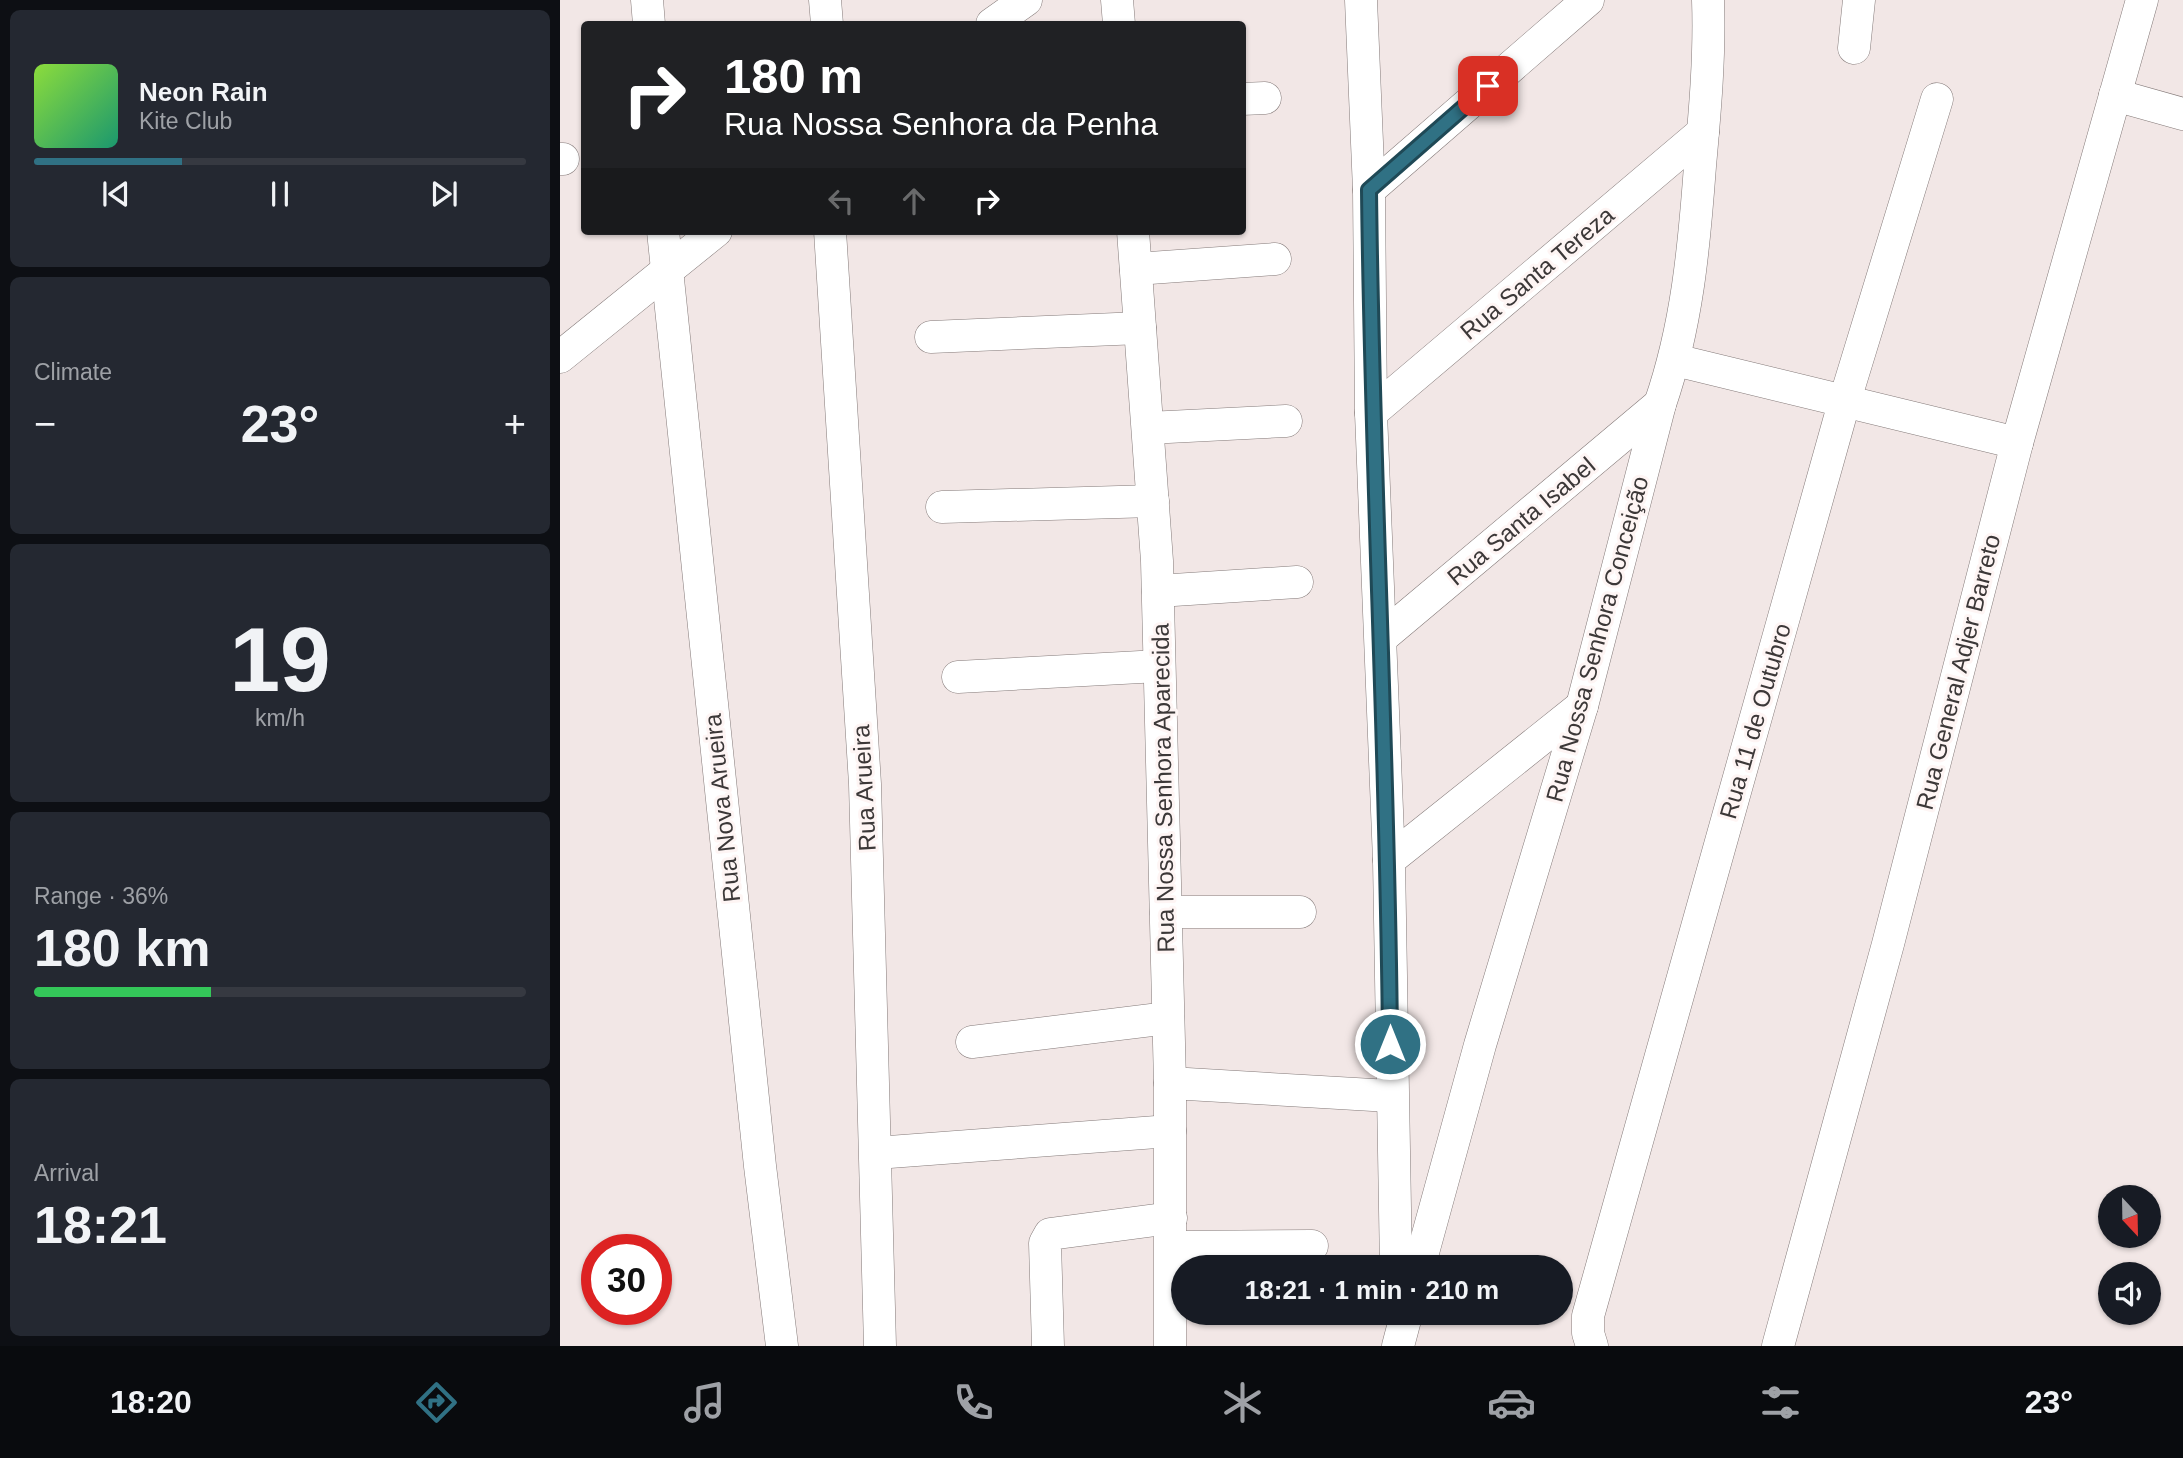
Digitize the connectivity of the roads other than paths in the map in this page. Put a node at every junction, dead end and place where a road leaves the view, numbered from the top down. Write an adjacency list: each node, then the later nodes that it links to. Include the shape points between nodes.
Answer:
1 (648, 0): 11 (street)
2 (825, 0): 12 (street)
3 (1026, 0): 10 (street)
4 (1117, 0): 13 (street)
5 (1361, 0): 19 (street)
6 (1588, 0): 19 (street)
7 (1708, 0): 18 (street, Rua Nossa Senhora Conceição)
8 (1859, 0): 14 (street)
9 (2142, 0): 15 (street, Rua General Adjer Barreto)
10 (995, 15)
11 (649, 21)
12 (827, 21)
13 (1119, 21)
14 (1854, 48)
15 (2115, 95): 17 (street); 36 (street, Rua General Adjer Barreto)
16 (1937, 99): 31 (street, Rua 11 de Outubro)
17 (2183, 114)
18 (1703, 132): 30 (street, Rua Nossa Senhora Conceição, via 1691,274); 33 (street, Rua Santa Tereza)
19 (1369, 190): 33 (street)
20 (663, 235): 26 (street, Rua Nova Arueira)
21 (711, 235): 26 (street)
22 (830, 235): 53 (street, Rua Arueira, via 865,784)
23 (1133, 235): 25 (street, Rua Nossa Senhora Aparecida)
24 (1275, 259): 25 (street)
25 (1136, 269): 27 (street, Rua Nossa Senhora Aparecida)
26 (666, 270): 29 (street); 61 (street, Rua Nova Arueira)
27 (1140, 328): 28 (street); 35 (street, Rua Nossa Senhora Aparecida)
28 (932, 337)
29 (560, 357)
30 (1675, 360): 31 (street); 32 (street, Rua Nossa Senhora Conceição)
31 (1844, 403): 36 (street); 65 (street, Rua 11 de Outubro, via 1588,1316)
32 (1660, 404): 41 (street, Rua Santa Isabel); 44 (street, Rua Nossa Senhora Conceição)
33 (1371, 413): 41 (street)
34 (1286, 421): 35 (street)
35 (1148, 428): 37 (street, Rua Nossa Senhora Aparecida)
36 (2017, 443): 66 (street, Rua General Adjer Barreto, via 1892,931)
37 (1153, 501): 38 (street); 40 (street, Rua Nossa Senhora Aparecida)
38 (942, 507)
39 (1297, 582): 40 (street)
40 (1158, 592): 42 (street, Rua Nossa Senhora Aparecida)
41 (1381, 638): 45 (street)
42 (1159, 666): 43 (street); 46 (street, Rua Nossa Senhora Aparecida)
43 (958, 677)
44 (1582, 706): 45 (street); 57 (street, Rua Nossa Senhora Conceição)
45 (1389, 860): 51 (street)
46 (1166, 912): 47 (street); 48 (street, Rua Nossa Senhora Aparecida)
47 (1300, 912)
48 (1168, 1018): 49 (street); 50 (street, Rua Nossa Senhora Aparecida)
49 (972, 1042)
50 (1170, 1083): 51 (street); 52 (street, Rua Nossa Senhora Aparecida)
51 (1390, 1096): 56 (street)
52 (1170, 1130): 53 (street); 54 (street, Rua Nossa Senhora Aparecida)
53 (876, 1153): 62 (street, Rua Arueira)
54 (1171, 1233): 55 (street); 63 (street, via 1050,1234 1045,1243); 64 (street, Rua Nossa Senhora Aparecida)
55 (1312, 1246)
56 (1396, 1255)
57 (1422, 1255)
58 (1397, 1325): 60 (street)
59 (1403, 1325): 60 (street)
60 (1398, 1345)
61 (782, 1346)
62 (880, 1346)
63 (1048, 1346)
64 (1170, 1346)
65 (1592, 1346)
66 (1778, 1346)

